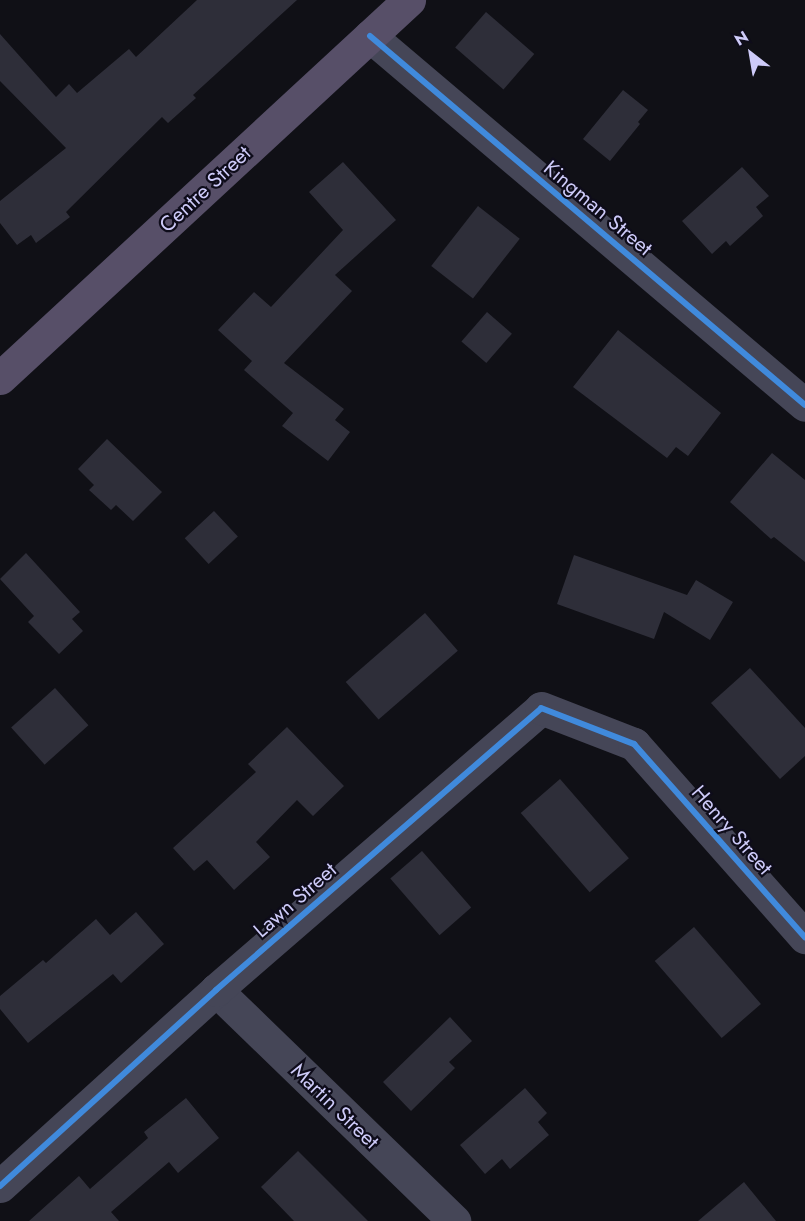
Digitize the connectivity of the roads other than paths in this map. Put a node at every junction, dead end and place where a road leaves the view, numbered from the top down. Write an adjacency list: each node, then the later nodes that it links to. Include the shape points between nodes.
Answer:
1 (409, 0): 2 (main road, Centre Street)
2 (370, 36): 3 (main road, Centre Street); 4 (street, Kingman Street)
3 (0, 378)
4 (805, 405)
5 (634, 744): 6 (street, Henry Street); 7 (street, Lawn Street, via 541,708)
6 (805, 937)
7 (216, 990): 8 (street, Lawn Street); 9 (street, Martin Street)
8 (0, 1186)
9 (454, 1221)

